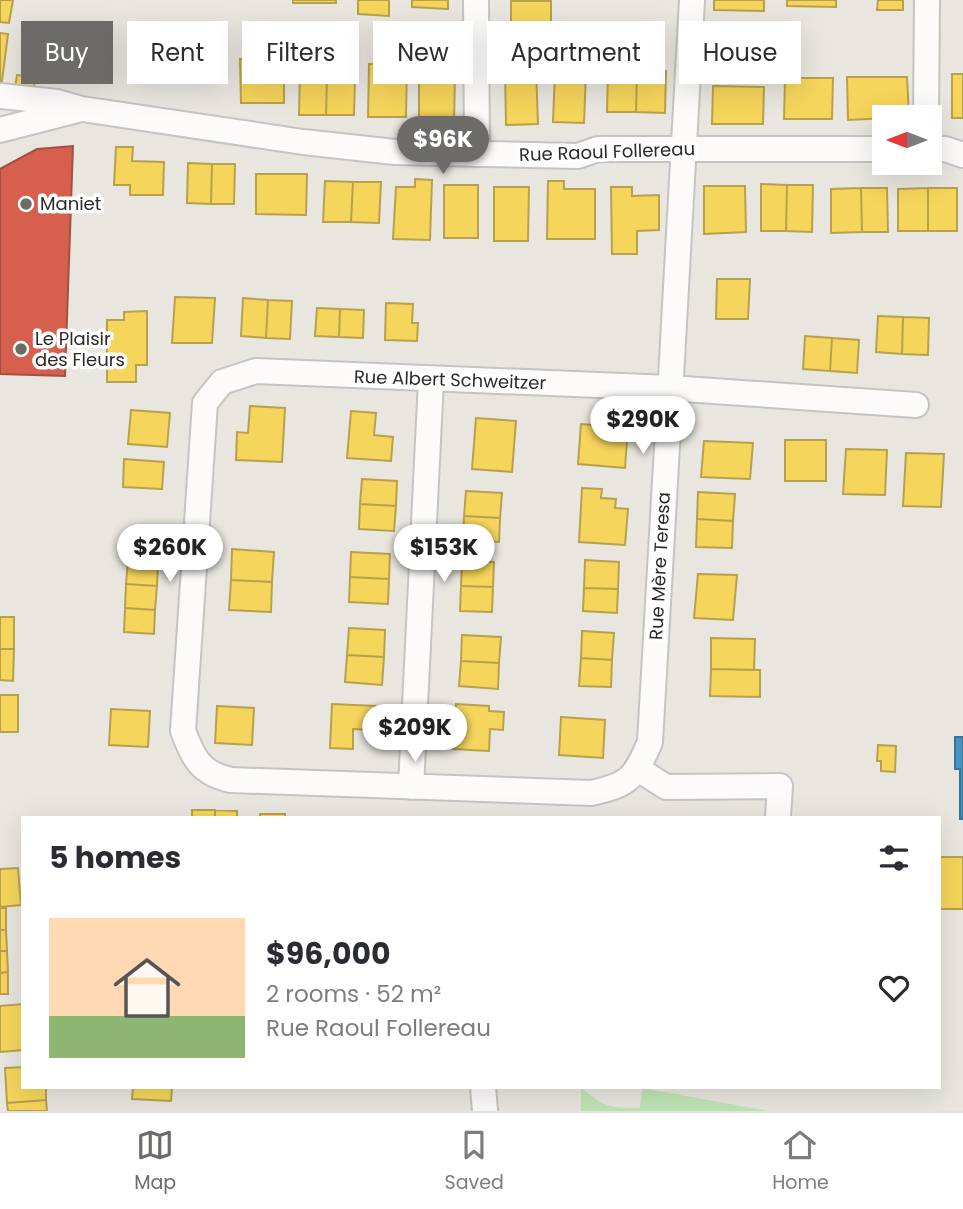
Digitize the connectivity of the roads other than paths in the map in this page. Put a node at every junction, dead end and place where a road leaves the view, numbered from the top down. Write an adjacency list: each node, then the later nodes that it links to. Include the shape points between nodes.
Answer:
1 (476, 0): 11 (street)
2 (692, 0): 10 (street, Rue Mère Teresa)
3 (927, 0): 5 (street)
4 (0, 96): 6 (street, via 58,102)
5 (926, 105)
6 (82, 110): 7 (street, Rue Raoul Follereau); 11 (street, Rue Raoul Follereau, via 303,142 395,152)
7 (0, 130)
8 (872, 149): 10 (street, Rue Raoul Follereau)
9 (942, 149): 12 (street)
10 (684, 150): 11 (street, Rue Raoul Follereau, via 598,149 578,156); 14 (street, Rue Mère Teresa)
11 (477, 154)
12 (963, 155)
13 (431, 380): 14 (street, Rue Albert Schweitzer); 17 (street); 17 (street, Rue Albert Schweitzer, via 256,371 222,382 205,403 183,731 193,757 213,776)
14 (670, 388): 15 (street, Rue Albert Schweitzer); 16 (street, Rue Mère Teresa, via 649,742)
15 (916, 405)
16 (638, 769): 17 (street, via 623,783 591,793); 18 (street, via 666,787 780,786)
17 (411, 787)
18 (778, 816)
19 (483, 1089): 20 (street)
20 (485, 1111)

